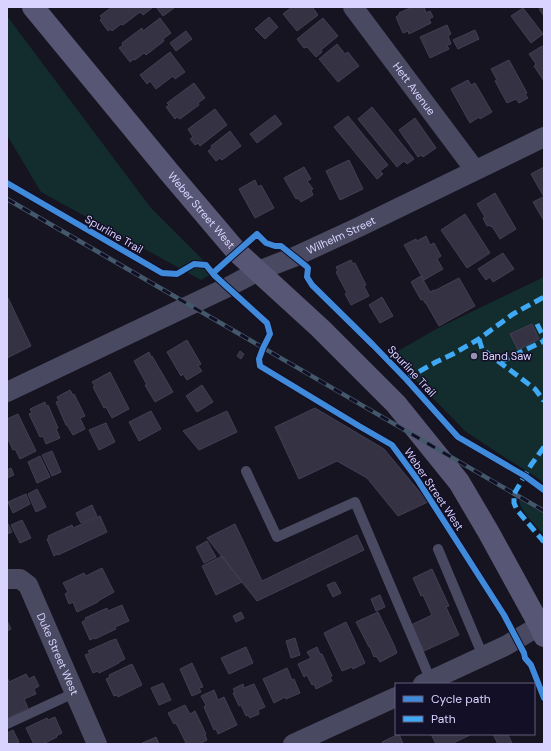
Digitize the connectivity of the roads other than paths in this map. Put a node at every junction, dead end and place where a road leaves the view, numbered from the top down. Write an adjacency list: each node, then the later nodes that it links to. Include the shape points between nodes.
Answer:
1 (33, 7): 5 (main road, Weber Street West, via 211,223)
2 (353, 7): 4 (street, Hett Avenue)
3 (544, 137): 4 (street, Wilhelm Street)
4 (475, 170): 5 (street, Wilhelm Street, via 359,227)
5 (258, 271): 6 (street, Wilhelm Street); 10 (main road, Weber Street West, via 396,404 459,482)
6 (7, 392)
7 (246, 471): 12 (lane, via 277,537 355,502)
8 (438, 549): 11 (lane)
9 (7, 579): 13 (street, Duke Street West, via 20,579 28,586)
10 (543, 628): 11 (street)
11 (483, 656): 12 (street)
12 (427, 682)
13 (74, 693): 15 (lane); 16 (street, Duke Street West)
14 (395, 696): 17 (street)
15 (7, 724)
16 (96, 744)
17 (293, 744)

